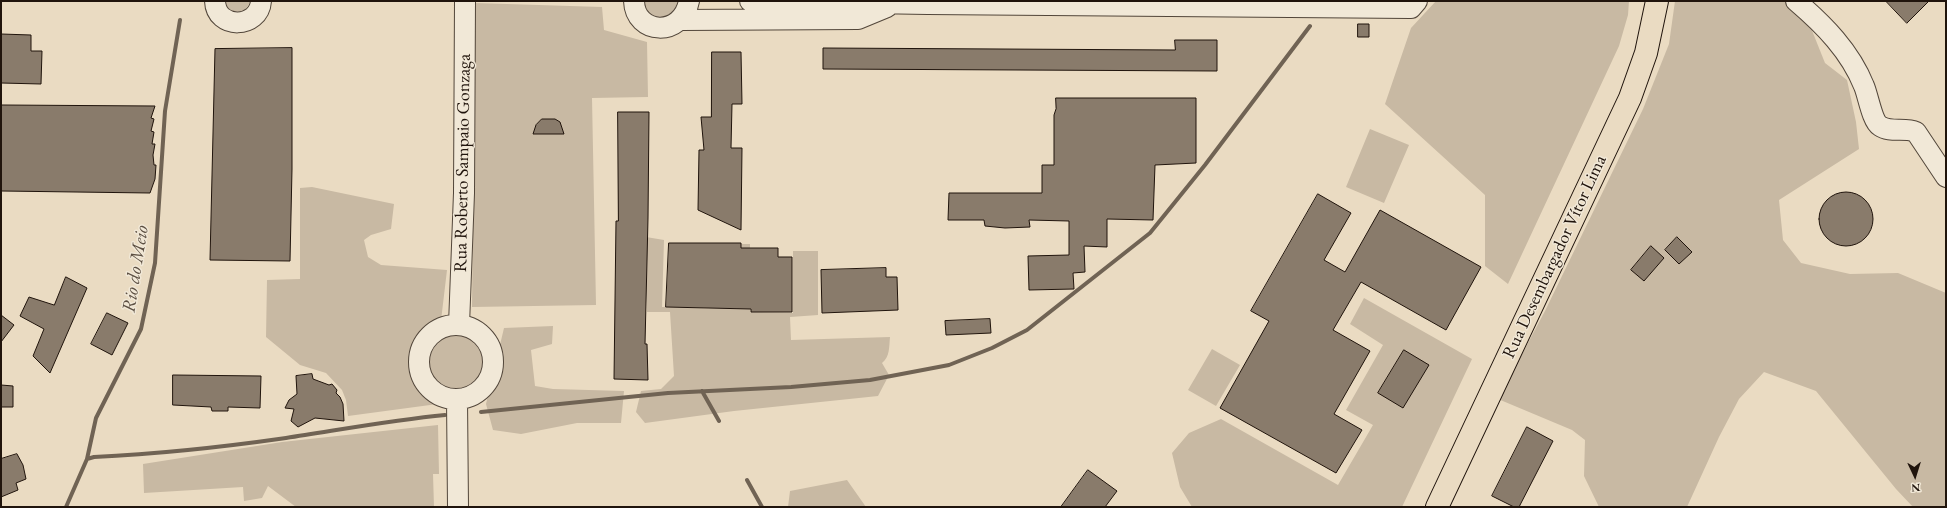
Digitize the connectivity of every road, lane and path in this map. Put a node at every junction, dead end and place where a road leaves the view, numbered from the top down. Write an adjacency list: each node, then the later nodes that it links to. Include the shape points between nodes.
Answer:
1 (215, 1): 2 (street, via 219,13 233,23 250,20 257,14)
2 (261, 1)
3 (465, 1): 13 (street, Rua Roberto Sampaio Gonzaga, via 464,193)
4 (634, 1): 11 (street, via 638,15 653,27 670,27)
5 (689, 1): 11 (street, via 688,11)
6 (750, 1): 10 (street)
7 (1417, 1): 10 (street, via 1410,8)
8 (1657, 1): 16 (main road, Rua Desembargador Vítor Lima, via 1646,52 1630,98)
9 (1796, 1): 12 (street, via 1832,33 1847,55 1864,84 1874,118 1879,126 1888,129 1910,129 1916,132)
10 (894, 4): 11 (street, via 858,19)
11 (681, 20)
12 (1946, 177)
13 (459, 325): 14 (street, via 478,332 486,340 493,362 492,373 479,392); 14 (street, via 440,329 428,339 421,353 420,369 424,381 433,391 444,397)
14 (457, 399): 15 (street)
15 (458, 507)
16 (1437, 507)

